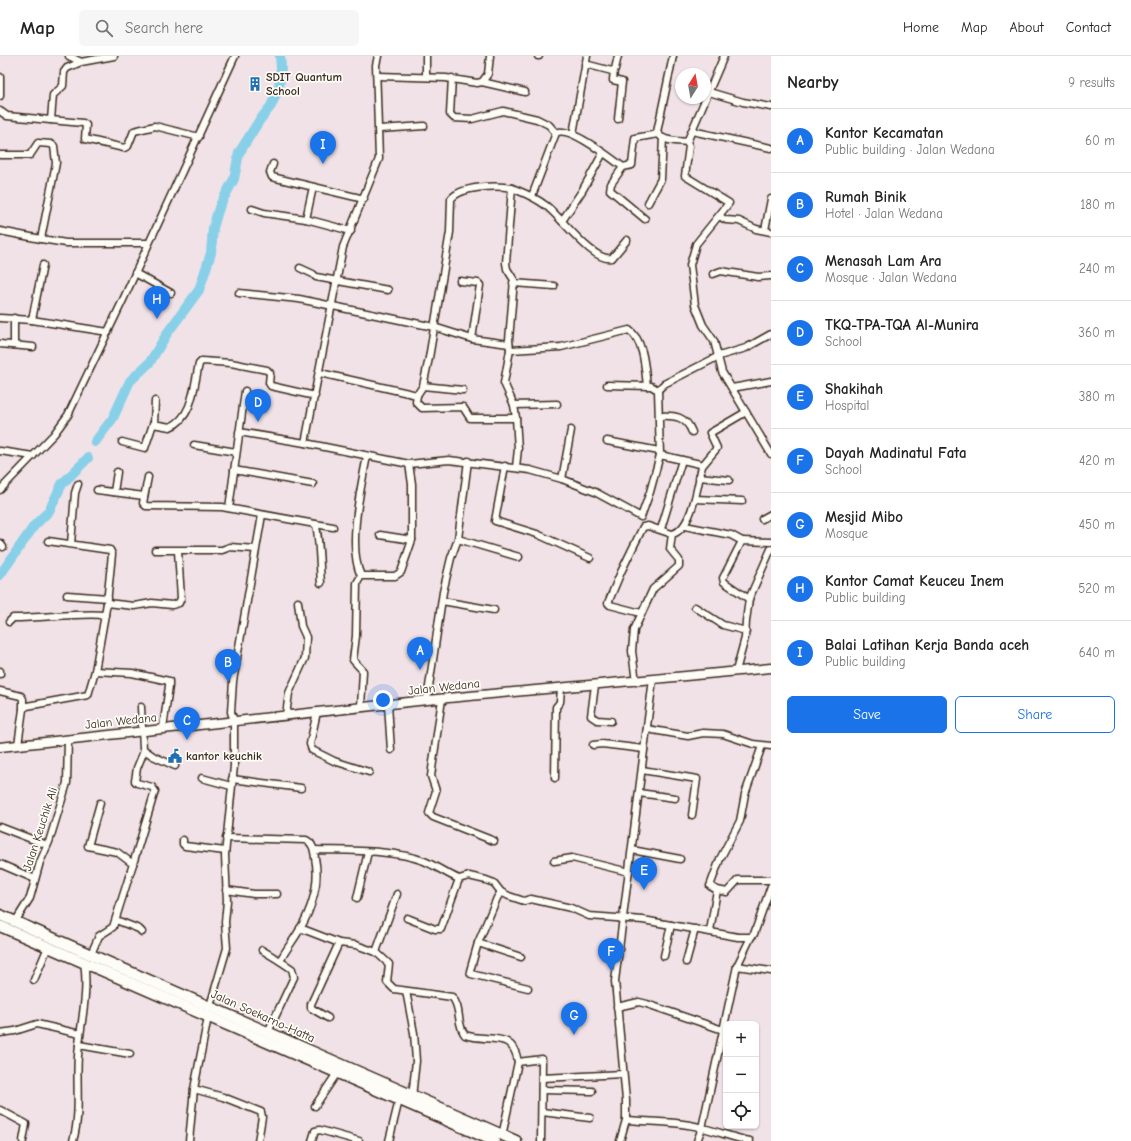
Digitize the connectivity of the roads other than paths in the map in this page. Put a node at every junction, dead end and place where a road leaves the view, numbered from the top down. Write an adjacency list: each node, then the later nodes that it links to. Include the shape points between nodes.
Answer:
1 (69, 56): 11 (street)
2 (114, 56): 11 (street)
3 (235, 56): 33 (street)
4 (378, 56): 14 (street)
5 (426, 56): 16 (street)
6 (490, 56): 18 (street, via 488,74)
7 (587, 56): 12 (street)
8 (618, 56): 13 (street)
9 (673, 56): 34 (street, via 658,126)
10 (724, 56): 19 (street)
11 (81, 62): 27 (street, via 65,70 63,86 53,95)
12 (585, 64): 13 (street); 32 (street)
13 (614, 70): 26 (street, via 613,80 622,82)
14 (378, 76): 16 (street); 29 (street)
15 (0, 77): 22 (street)
16 (426, 77): 17 (street)
17 (452, 78): 18 (street); 31 (street, via 450,114 454,118 472,119 503,111 537,118)
18 (482, 82): 20 (street)
19 (711, 85)
20 (525, 92)
21 (711, 93): 24 (street)
22 (0, 96)
23 (703, 104): 30 (street)
24 (771, 107)
25 (0, 111): 27 (street, via 7,116)
26 (618, 119)
27 (51, 120): 33 (street, via 84,123 85,139 124,148 128,146 134,131 155,126)
28 (424, 126): 29 (street)
29 (380, 129): 44 (street, via 379,159)
30 (692, 131): 35 (street); 36 (street)
31 (556, 133): 32 (street, via 560,131); 43 (street)
32 (573, 134): 37 (street)
33 (199, 136): 57 (street)
34 (660, 136): 35 (street); 40 (street, via 634,138 632,164); 46 (street, via 661,179)
35 (687, 142): 48 (street, via 689,146 685,176 728,202)
36 (771, 148)
37 (604, 153): 40 (street); 51 (street)
38 (0, 155): 55 (street, via 30,155 38,143 54,146 56,163)
39 (273, 164): 41 (street, via 270,172 272,177)
40 (623, 167): 50 (street, via 611,184 610,190)
41 (313, 187): 44 (street); 49 (street)
42 (512, 188): 43 (street); 65 (street, via 506,269 513,278); 74 (street, via 482,187 451,199 450,232)
43 (532, 196): 51 (street)
44 (364, 199): 53 (street)
45 (771, 199): 54 (street)
46 (648, 203)
47 (252, 210): 49 (street)
48 (719, 216): 54 (street, via 726,220 738,221 756,230); 82 (street, via 696,244 690,265 695,305 703,325 713,338)
49 (306, 219): 53 (street)
50 (645, 219)
51 (562, 221): 56 (street, via 582,242 606,258 612,258)
52 (0, 231): 55 (street)
53 (351, 231): 64 (street, via 343,247)
54 (768, 231)
55 (41, 239): 57 (street, via 66,243)
56 (627, 240)
57 (148, 243): 60 (street)
58 (43, 265): 73 (street)
59 (300, 268): 64 (street, via 316,277)
60 (135, 273): 68 (street); 75 (street)
61 (713, 274): 62 (street, via 721,271 758,277)
62 (771, 276)
63 (460, 280): 77 (street, via 478,283 480,286)
64 (337, 281): 67 (street); 70 (street)
65 (513, 283): 66 (street); 81 (street)
66 (554, 286)
67 (388, 290)
68 (170, 293)
69 (239, 293): 70 (street, via 290,297)
70 (332, 306): 74 (street); 83 (street)
71 (0, 318): 72 (street)
72 (14, 318): 73 (street); 79 (street)
73 (32, 320): 75 (street)
74 (434, 327): 77 (street); 86 (street)
75 (108, 332): 112 (street, via 68,415)
76 (771, 334): 82 (street, via 746,348)
77 (472, 340): 81 (street)
78 (0, 344): 79 (street)
79 (14, 345): 80 (street)
80 (33, 347)
81 (510, 347): 87 (street, via 561,348 629,330 639,345); 96 (street, via 504,382)
82 (719, 356): 88 (street, via 722,372); 90 (street, via 664,384)
83 (320, 373): 92 (street); 93 (street)
84 (771, 381): 88 (street)
85 (608, 385): 87 (street)
86 (423, 386): 89 (street); 92 (street)
87 (647, 386): 90 (street, via 654,386)
88 (732, 388): 97 (street)
89 (463, 390)
90 (658, 390): 98 (street)
91 (245, 391): 102 (street)
92 (417, 395): 99 (street, via 416,402 422,408 463,407 470,418)
93 (315, 396): 100 (street, via 271,386 270,373 266,370 202,361 198,364 185,415 170,427); 106 (street)
94 (155, 401): 100 (street)
95 (558, 404): 96 (street)
96 (514, 405): 99 (street)
97 (746, 412): 111 (street); 118 (street, via 710,433 717,448)
98 (659, 416): 103 (street, via 682,418); 110 (street)
99 (516, 418): 119 (street)
100 (154, 424): 105 (street, via 145,448)
101 (571, 430): 124 (street)
102 (239, 432): 106 (street); 109 (street)
103 (692, 432)
104 (607, 441): 110 (street)
105 (122, 442)
106 (305, 443): 113 (street)
107 (194, 446): 109 (street)
108 (0, 450): 112 (street)
109 (236, 452): 120 (street)
110 (660, 453): 114 (street); 137 (street)
111 (771, 454)
112 (33, 456): 128 (street)
113 (367, 456): 116 (street); 158 (street, via 355,532)
114 (682, 460): 118 (street); 143 (street)
115 (468, 462): 116 (street, via 440,460); 117 (street); 146 (street)
116 (409, 464): 148 (street, via 412,484)
117 (505, 466): 119 (street); 157 (street, via 495,521 537,534)
118 (702, 466): 123 (street)
119 (516, 467): 124 (street)
120 (234, 470): 127 (street); 134 (street)
121 (117, 472): 130 (street)
122 (148, 476): 131 (street)
123 (700, 478): 125 (street); 132 (street)
124 (562, 479): 137 (street, via 595,492 639,517)
125 (730, 480)
126 (78, 484): 151 (street)
127 (313, 484)
128 (0, 490)
129 (97, 490): 130 (street)
130 (114, 492): 131 (street)
131 (144, 496): 134 (street, via 143,504 148,506)
132 (695, 499): 133 (street); 141 (street)
133 (742, 501)
134 (229, 508): 136 (street)
135 (771, 514): 138 (street)
136 (262, 515): 139 (street); 152 (street)
137 (642, 516): 140 (street)
138 (762, 518)
139 (315, 524): 142 (street); 159 (street, via 318,530)
140 (646, 526): 143 (street); 167 (street, via 642,528 608,603)
141 (685, 526): 144 (street); 149 (street, via 731,535)
142 (333, 527)
143 (661, 530): 144 (street)
144 (672, 534): 167 (street, via 670,549 679,560 680,566 655,587)
145 (380, 536): 148 (street)
146 (458, 539): 156 (street); 161 (street)
147 (48, 540): 151 (street)
148 (412, 540): 158 (street, via 399,575)
149 (742, 541): 150 (street); 162 (street, via 723,579)
150 (771, 542)
151 (71, 544): 163 (street, via 111,551)
152 (255, 549): 155 (street, via 230,547 222,550); 189 (street, via 233,680 231,712)
153 (771, 549): 162 (street)
154 (155, 550): 155 (street)
155 (178, 551): 163 (street, via 181,598 179,603 134,606)
156 (519, 557)
157 (590, 558)
158 (360, 576): 185 (street, via 356,594 353,660 362,671)
159 (321, 583)
160 (67, 595): 163 (street)
161 (442, 600): 166 (street); 182 (street)
162 (749, 600): 170 (street)
163 (108, 601): 168 (street)
164 (298, 602): 188 (street, via 301,626 306,637 305,658 289,693)
165 (695, 607): 170 (street, via 723,625)
166 (494, 610)
167 (641, 613): 177 (street, via 632,640)
168 (106, 614): 169 (street, via 13,618); 173 (street)
169 (9, 622)
170 (746, 631): 174 (street)
171 (771, 668): 174 (street, Jalan Wedana)
172 (0, 671): 175 (street)
173 (95, 671): 186 (street, via 87,696 32,704); 191 (street, via 132,673 168,681 170,684)
174 (736, 671): 176 (street, Jalan Wedana)
175 (0, 674)
176 (653, 679): 177 (street, Jalan Wedana); 192 (street)
177 (636, 682): 178 (street, Jalan Wedana)
178 (595, 685): 179 (street, Jalan Wedana); 190 (street, via 591,716 597,720)
179 (561, 688): 181 (street, Jalan Wedana); 207 (street, via 560,702 556,707)
180 (0, 691): 186 (street, via 21,696)
181 (442, 699): 182 (street, Jalan Wedana); 218 (street, via 431,776 436,791 429,813 433,817)
182 (426, 700): 183 (street, Jalan Wedana)
183 (388, 705): 185 (street, Jalan Wedana); 201 (street)
184 (141, 707): 193 (street)
185 (361, 707): 187 (street, Jalan Wedana)
186 (23, 710): 195 (street)
187 (317, 712): 188 (street, Jalan Wedana); 205 (street, via 310,744 312,750 334,761)
188 (286, 716): 189 (street, Jalan Wedana)
189 (234, 721): 191 (street, Jalan Wedana); 208 (street)
190 (611, 721)
191 (163, 728): 193 (street, Jalan Wedana)
192 (647, 729): 197 (street, via 688,736 703,732 723,734); 200 (street)
193 (141, 730): 194 (street, Jalan Wedana); 202 (street)
194 (68, 739): 195 (street, Jalan Wedana); 219 (street, Jalan Keuchik Ali, via 66,783)
195 (18, 745): 199 (street, Jalan Wedana)
196 (593, 745): 200 (street)
197 (762, 746): 198 (street); 234 (street, via 745,794 740,821 710,884)
198 (771, 746)
199 (0, 749)
200 (644, 749): 204 (street)
201 (391, 750)
202 (144, 751): 203 (street); 227 (street, via 135,781 152,787 155,792)
203 (175, 766)
204 (642, 770): 211 (street); 214 (street, via 697,779)
205 (369, 772)
206 (202, 778): 209 (street)
207 (555, 778)
208 (232, 779): 209 (street); 210 (street)
209 (231, 786): 216 (street)
210 (301, 788)
211 (639, 793): 212 (street); 221 (street)
212 (675, 798)
213 (100, 803): 227 (street, via 88,846 117,852)
214 (692, 815)
215 (0, 827): 219 (street)
216 (226, 838): 220 (street, via 306,840 312,844); 222 (street)
217 (183, 840): 222 (street, via 185,846)
218 (494, 841)
219 (47, 846): 229 (street, Jalan Keuchik Ali)
220 (314, 850): 223 (street); 246 (street, via 317,867 314,897)
221 (632, 850): 224 (street); 228 (street)
222 (225, 851): 233 (street)
223 (368, 852): 230 (street, via 423,861); 238 (street)
224 (680, 859)
225 (554, 861): 228 (street, via 572,858)
226 (0, 864): 229 (street)
227 (133, 864): 242 (street)
228 (629, 872): 241 (street)
229 (36, 879): 243 (street, Jalan Keuchik Ali, via 27,906)
230 (459, 879): 235 (street, via 469,876 486,880 494,883); 240 (street, via 441,929)
231 (771, 880): 234 (street, via 738,880 729,892)
232 (771, 886): 250 (street, via 758,928)
233 (226, 890): 236 (street); 267 (street, via 227,948)
234 (717, 890): 248 (street)
235 (501, 892): 241 (street, via 524,901 531,899 571,908 589,916); 252 (street, via 496,898)
236 (277, 894)
237 (397, 894): 255 (street)
238 (357, 898)
239 (0, 915): 243 (highway, Jalan Soekarno-Hatta)
240 (407, 918)
241 (624, 918): 244 (street); 266 (street, via 615,981)
242 (116, 920): 249 (street); 258 (street, via 111,929 99,936)
243 (15, 922): 258 (highway, Jalan Soekarno-Hatta)
244 (671, 924): 247 (street); 256 (street)
245 (0, 926): 253 (highway, Jalan Soekarno-Hatta)
246 (300, 928): 251 (street); 259 (street)
247 (695, 929): 248 (street); 260 (street)
248 (710, 931): 250 (street)
249 (142, 932)
250 (751, 937): 261 (street)
251 (339, 943): 255 (street, via 356,945); 268 (street, via 311,1004 311,1008)
252 (478, 943): 257 (street); 264 (street, via 471,974)
253 (48, 947): 258 (highway, Jalan Soekarno-Hatta); 263 (street)
254 (262, 950): 259 (street)
255 (376, 952): 265 (street, via 389,964 387,982 390,988)
256 (664, 956)
257 (521, 957)
258 (88, 958): 267 (highway, Jalan Soekarno-Hatta); 273 (street, via 86,1003)
259 (280, 961): 271 (street, via 292,968 294,977)
260 (686, 962)
261 (737, 966): 262 (street); 269 (street)
262 (771, 971)
263 (34, 980)
264 (528, 988)
265 (406, 990): 276 (street, via 452,997 458,1004 461,1028 465,1035 508,1041 516,1049); 283 (street, via 416,1061)
266 (617, 1007): 270 (street, via 639,1002); 278 (street)
267 (209, 1011): 271 (highway, Jalan Soekarno-Hatta); 277 (highway, Jalan Soekarno-Hatta); 280 (street)
268 (328, 1018)
269 (725, 1021)
270 (723, 1030): 290 (street)
271 (268, 1032): 283 (highway, Jalan Soekarno-Hatta)
272 (0, 1033): 273 (street, via 37,1024)
273 (80, 1034): 274 (street)
274 (79, 1045): 275 (street); 293 (street, via 76,1076 79,1106)
275 (130, 1054)
276 (518, 1062): 279 (street, via 542,1059); 291 (street)
277 (337, 1073): 284 (highway, Jalan Soekarno-Hatta); 285 (street)
278 (623, 1074): 279 (street); 289 (street)
279 (542, 1078): 281 (street)
280 (194, 1089): 294 (street); 295 (street, via 261,1112)
281 (542, 1090): 282 (street); 287 (street)
282 (592, 1091)
283 (412, 1097): 291 (highway, Jalan Soekarno-Hatta)
284 (399, 1100): 291 (highway, Jalan Soekarno-Hatta); 298 (street)
285 (315, 1106)
286 (0, 1110): 292 (street, via 26,1124)
287 (542, 1112): 288 (street); 300 (street)
288 (590, 1118)
289 (626, 1120): 290 (street); 301 (street)
290 (702, 1128): 302 (street); 303 (street)
291 (498, 1138): 299 (highway, Jalan Soekarno-Hatta)
292 (23, 1141)
293 (73, 1141)
294 (189, 1141)
295 (258, 1141)
296 (312, 1141): 297 (street, via 315,1131 320,1130)
297 (359, 1141)
298 (389, 1141)
299 (516, 1141)
300 (541, 1141)
301 (620, 1141)
302 (697, 1141)
303 (750, 1141)

